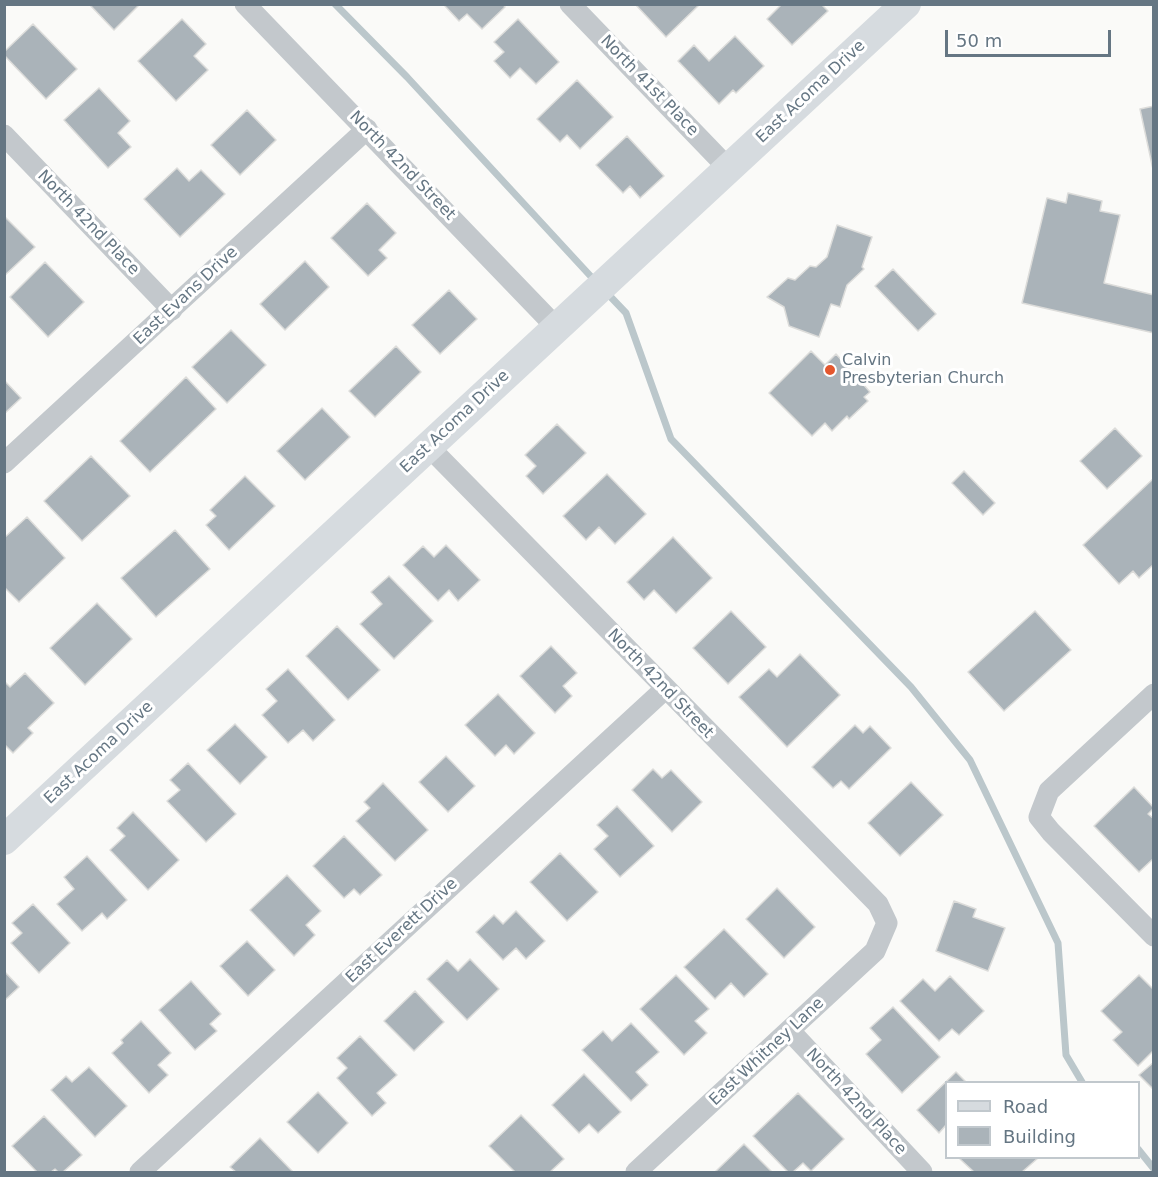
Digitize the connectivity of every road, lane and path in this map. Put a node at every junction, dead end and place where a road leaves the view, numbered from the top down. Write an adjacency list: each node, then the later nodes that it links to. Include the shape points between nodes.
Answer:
1 (246, 4): 4 (street, North 42nd Street)
2 (570, 4): 6 (street, North 41st Place)
3 (906, 4): 6 (street, East Acoma Drive)
4 (367, 129): 7 (street, East Evans Drive); 8 (street, North 42nd Street)
5 (4, 135): 7 (street, North 42nd Place)
6 (728, 168): 8 (street, East Acoma Drive)
7 (172, 310): 10 (street, East Evans Drive)
8 (565, 320): 9 (street, East Acoma Drive)
9 (429, 447): 11 (street, North 42nd Street); 13 (street, East Acoma Drive)
10 (4, 464)
11 (664, 689): 14 (street, North 42nd Street, via 878,904); 17 (street, East Everett Drive)
12 (1154, 694): 15 (street, via 1049,791 1039,817)
13 (4, 840)
14 (887, 923): 16 (street, East Whitney Lane, via 875,951)
15 (1154, 936)
16 (790, 1031): 18 (street, East Whitney Lane); 19 (street, North 42nd Place)
17 (140, 1173)
18 (636, 1173)
19 (922, 1173)

